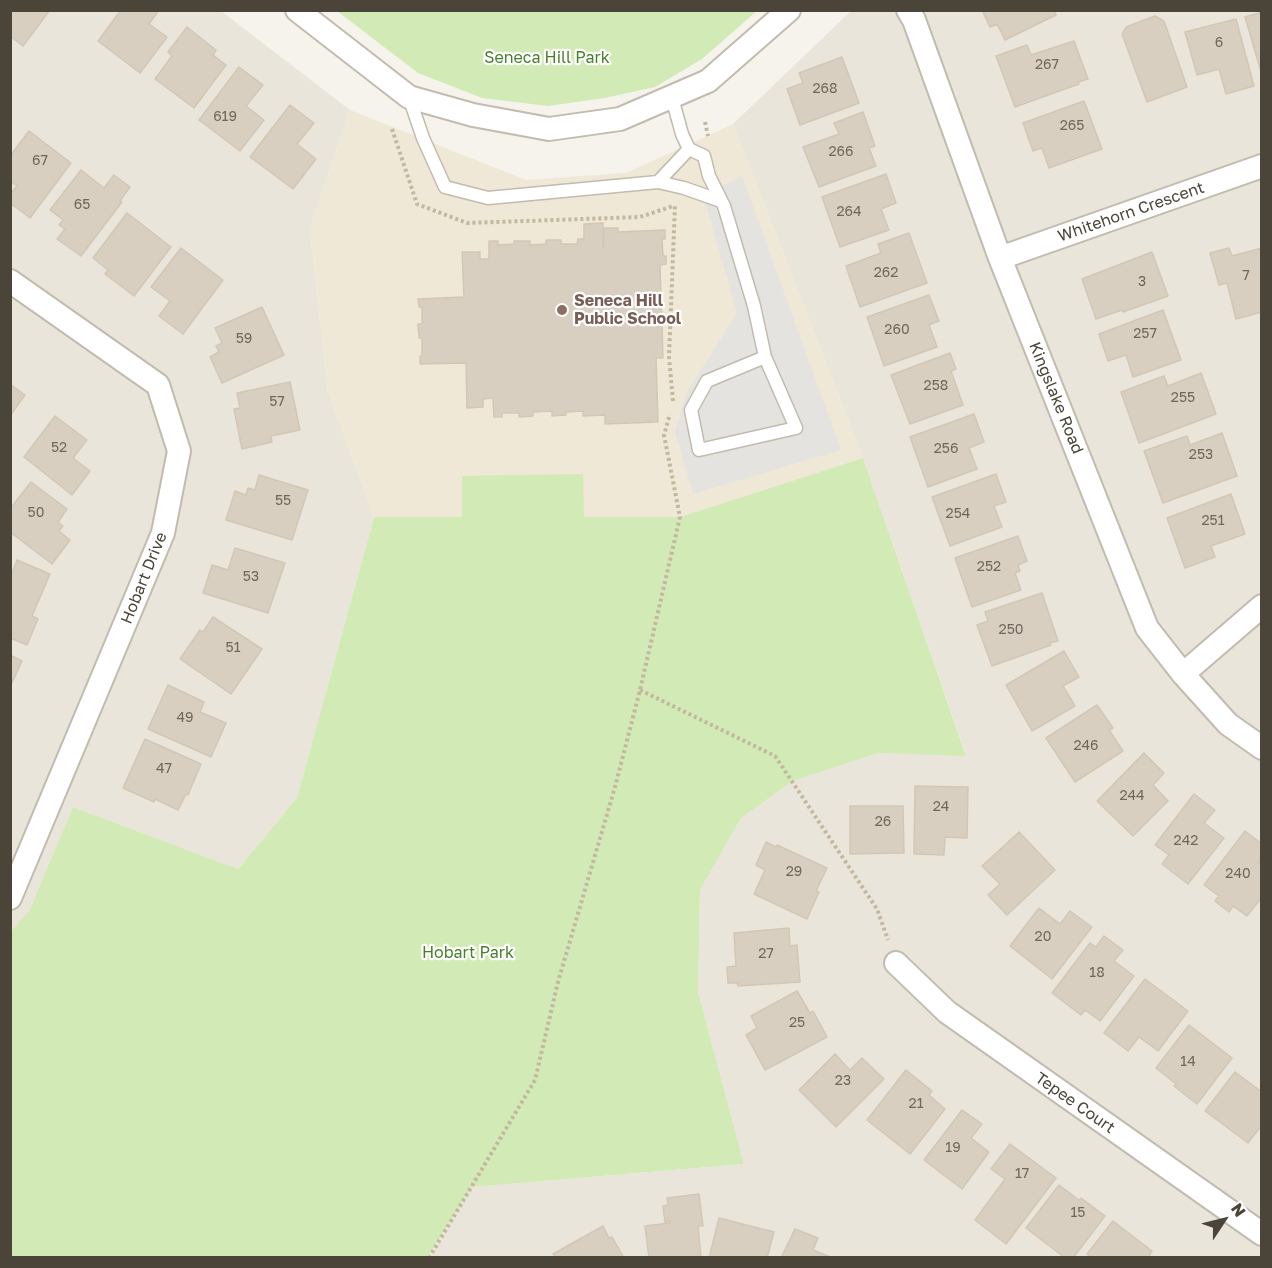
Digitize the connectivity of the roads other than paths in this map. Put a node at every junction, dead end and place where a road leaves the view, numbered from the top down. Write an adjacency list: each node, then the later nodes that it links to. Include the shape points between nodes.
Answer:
1 (297, 10): 4 (street)
2 (789, 10): 5 (street, via 708,81)
3 (908, 10): 10 (street, Kingslake Road)
4 (409, 97): 5 (street, via 473,115 549,129 620,119); 8 (lane, via 445,187 488,198)
5 (672, 98): 6 (lane)
6 (689, 149): 8 (lane); 9 (lane, via 704,156)
7 (1262, 166): 10 (street, Whitehorn Crescent)
8 (658, 182): 9 (lane)
9 (721, 201): 12 (lane)
10 (1000, 258): 14 (street, Kingslake Road, via 1147,628)
11 (10, 280): 16 (street, Hobart Drive, via 158,386 179,451 163,533)
12 (765, 357): 12 (lane, via 796,429 699,450 691,410 707,381)
13 (1262, 606): 14 (street)
14 (1183, 674): 15 (street, Kingslake Road, via 1228,724)
15 (1262, 748)
16 (10, 898)
17 (896, 963): 18 (street, Tepee Court, via 947,1012)
18 (1262, 1234)

